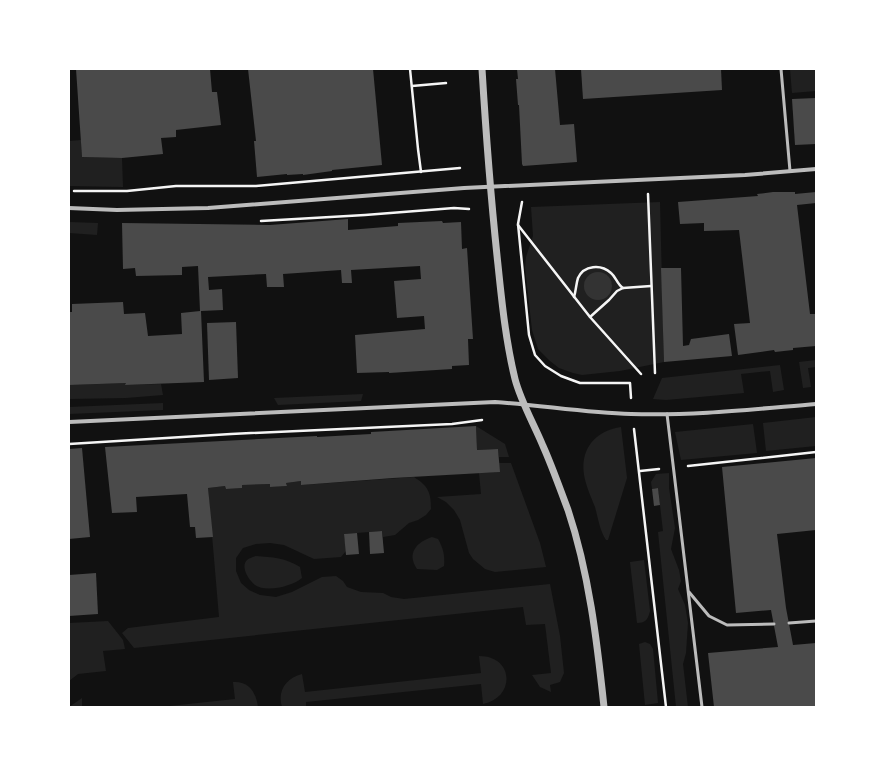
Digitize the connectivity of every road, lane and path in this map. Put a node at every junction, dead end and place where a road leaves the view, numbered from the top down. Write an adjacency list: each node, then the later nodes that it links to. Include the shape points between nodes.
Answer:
1 (410, 69): 5 (path)
2 (482, 69): 11 (street)
3 (782, 69): 8 (lane)
4 (446, 83): 5 (path)
5 (412, 86): 9 (path)
6 (460, 168): 9 (path)
7 (816, 169): 8 (street)
8 (790, 171): 10 (street)
9 (422, 172): 12 (path, via 256,186 176,186 128,191)
10 (648, 179): 11 (street); 16 (path)
11 (490, 187): 14 (street, via 208,208); 23 (street, via 509,354)
12 (69, 191)
13 (522, 202): 15 (path)
14 (69, 208)
15 (518, 224): 18 (path); 22 (path, via 529,335 535,355 545,366 561,376 580,382)
16 (651, 286): 17 (path); 20 (path)
17 (623, 288): 18 (path, via 618,285 612,274 597,266 584,271 579,278); 19 (path)
18 (574, 297): 19 (path)
19 (590, 317): 21 (path)
20 (655, 373)
21 (641, 374)
22 (630, 383)
23 (524, 404): 25 (street, via 591,412); 27 (street, via 488,403); 37 (street, via 544,447 568,511 579,550 589,596)
24 (816, 404): 25 (street)
25 (667, 414): 31 (lane)
26 (487, 419): 29 (path, via 452,424)
27 (69, 422)
28 (633, 424): 32 (path)
29 (69, 444)
30 (816, 452): 31 (path)
31 (673, 468): 32 (path); 33 (lane)
32 (640, 471): 38 (path)
33 (688, 591): 36 (lane, via 709,616 727,625); 39 (lane)
34 (816, 621): 35 (lane)
35 (789, 623)
36 (774, 624)
37 (604, 707)
38 (666, 707)
39 (702, 707)

